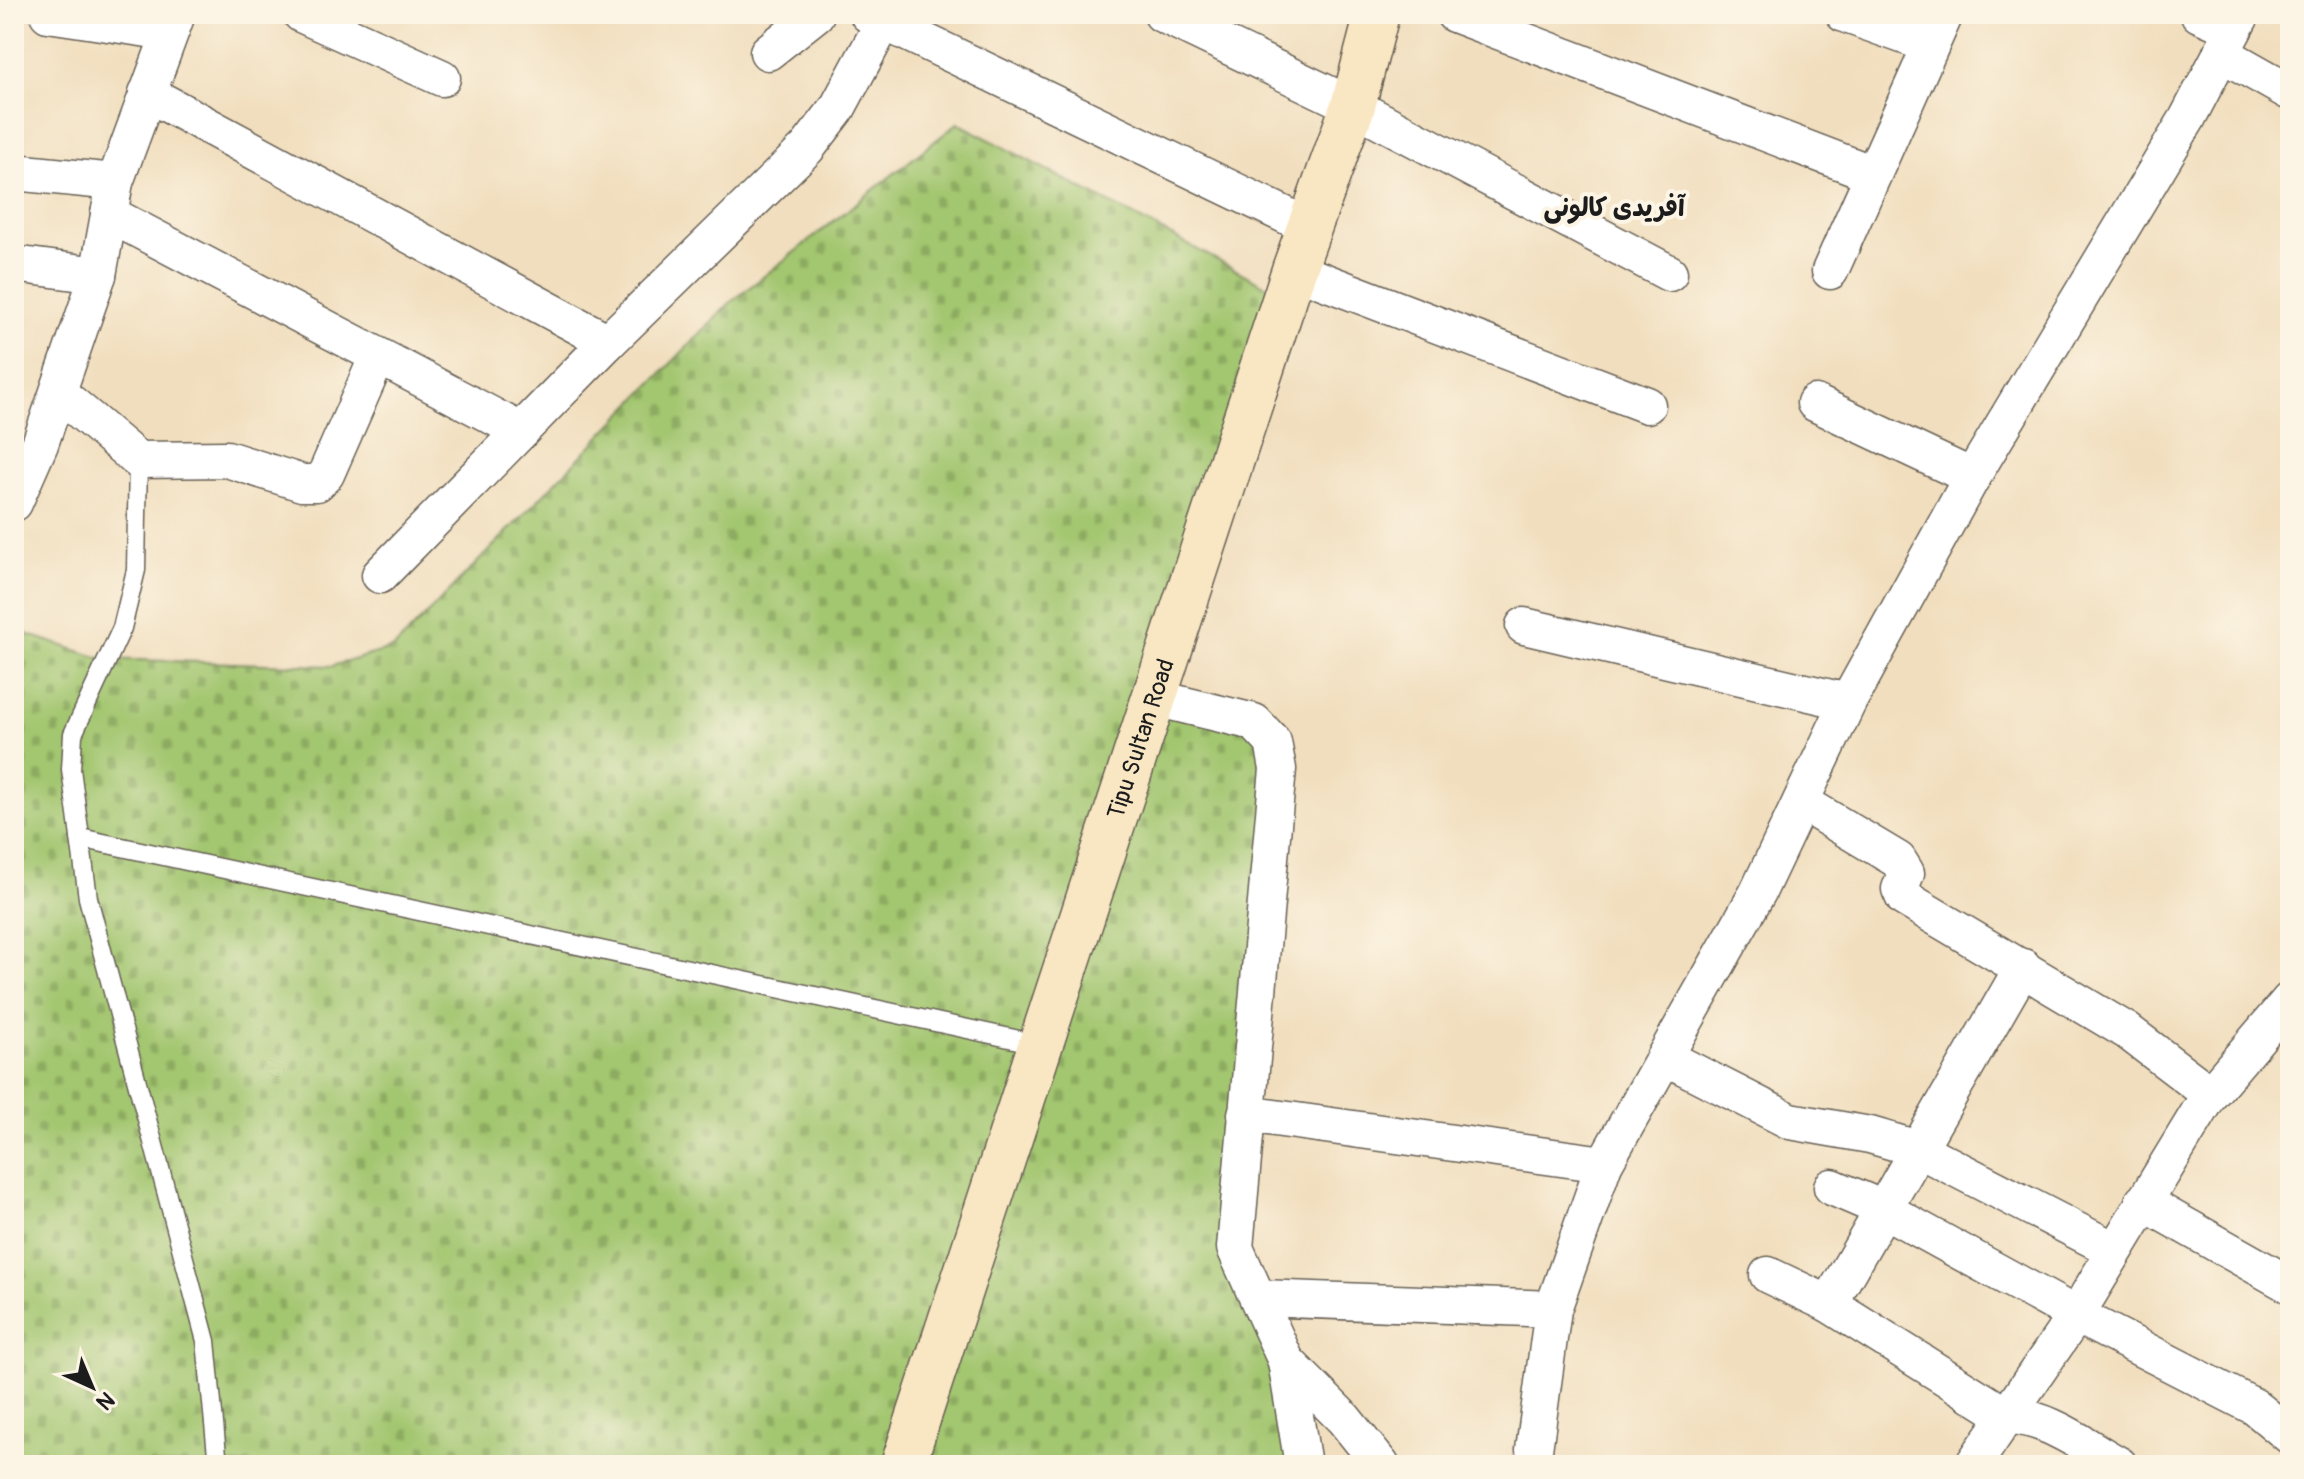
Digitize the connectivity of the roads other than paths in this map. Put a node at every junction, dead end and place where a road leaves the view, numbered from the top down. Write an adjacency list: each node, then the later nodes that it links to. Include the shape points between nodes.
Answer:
1 (48, 14): 10 (street)
2 (301, 14): 14 (street)
3 (816, 14): 13 (street)
4 (1162, 14): 17 (street)
5 (1377, 14): 17 (main road, Tipu Sultan Road)
6 (1454, 14): 19 (street)
7 (1844, 14): 11 (street)
8 (2199, 14): 12 (street)
9 (880, 17): 21 (street); 27 (street, via 837,109 807,148)
10 (172, 23): 16 (street)
11 (1938, 30): 19 (street)
12 (2232, 32): 15 (street); 35 (street, via 2187,119)
13 (768, 52)
14 (442, 78)
15 (2290, 92)
16 (147, 93): 20 (street); 27 (street)
17 (1353, 106): 21 (main road, Tipu Sultan Road); 25 (street)
18 (14, 172): 20 (street)
19 (1873, 174): 24 (street)
20 (112, 198): 26 (street); 28 (street)
21 (1310, 227): 23 (main road, Tipu Sultan Road)
22 (14, 264): 26 (street)
23 (1294, 270): 31 (street); 39 (main road, Tipu Sultan Road)
24 (1830, 271)
25 (1669, 273)
26 (98, 275): 29 (street)
27 (608, 342): 32 (street)
28 (378, 356): 32 (street); 34 (street, via 326,474 317,483 227,459)
29 (59, 393): 33 (street); 34 (street)
30 (1815, 403): 35 (street)
31 (1647, 405)
32 (521, 431): 37 (street)
33 (27, 439): 36 (street)
34 (138, 460): 42 (lane, via 133,584 122,628 73,734 71,769)
35 (1972, 477): 40 (street)
36 (14, 503)
37 (380, 575)
38 (1524, 626): 40 (street)
39 (1155, 698): 45 (main road, Tipu Sultan Road); 48 (street, via 1254,722 1273,742 1278,769)
40 (1848, 702): 41 (street)
41 (1801, 802): 43 (street, via 1898,860 1906,873 1900,889 1904,898); 46 (street, via 1758,892)
42 (80, 838): 45 (lane); 65 (lane, via 88,898 206,1341)
43 (2023, 967): 47 (street, via 2127,1031); 49 (street)
44 (2290, 1000): 47 (street)
45 (1042, 1045): 66 (main road, Tipu Sultan Road)
46 (1665, 1057): 49 (street, via 1790,1121); 50 (street)
47 (2210, 1094): 52 (street)
48 (1246, 1114): 50 (street); 57 (street, via 1235,1248)
49 (1918, 1149): 53 (street); 54 (street)
50 (1604, 1164): 59 (street)
51 (1832, 1187): 53 (street)
52 (2143, 1202): 54 (street); 56 (street)
53 (1883, 1209): 58 (street); 60 (street)
54 (2114, 1250): 60 (street)
55 (1768, 1275): 58 (street)
56 (2290, 1285)
57 (1258, 1298): 59 (street); 61 (street)
58 (1829, 1304): 62 (street)
59 (1553, 1309): 64 (street)
60 (2076, 1315): 62 (street); 63 (street, via 2255,1407)
61 (1286, 1361): 67 (street); 68 (street)
62 (2007, 1416): 69 (street); 70 (street, via 2045,1424)
63 (2290, 1436)
64 (1534, 1450)
65 (218, 1465)
66 (903, 1465)
67 (1303, 1465)
68 (1381, 1465)
69 (1973, 1465)
70 (2119, 1465)

